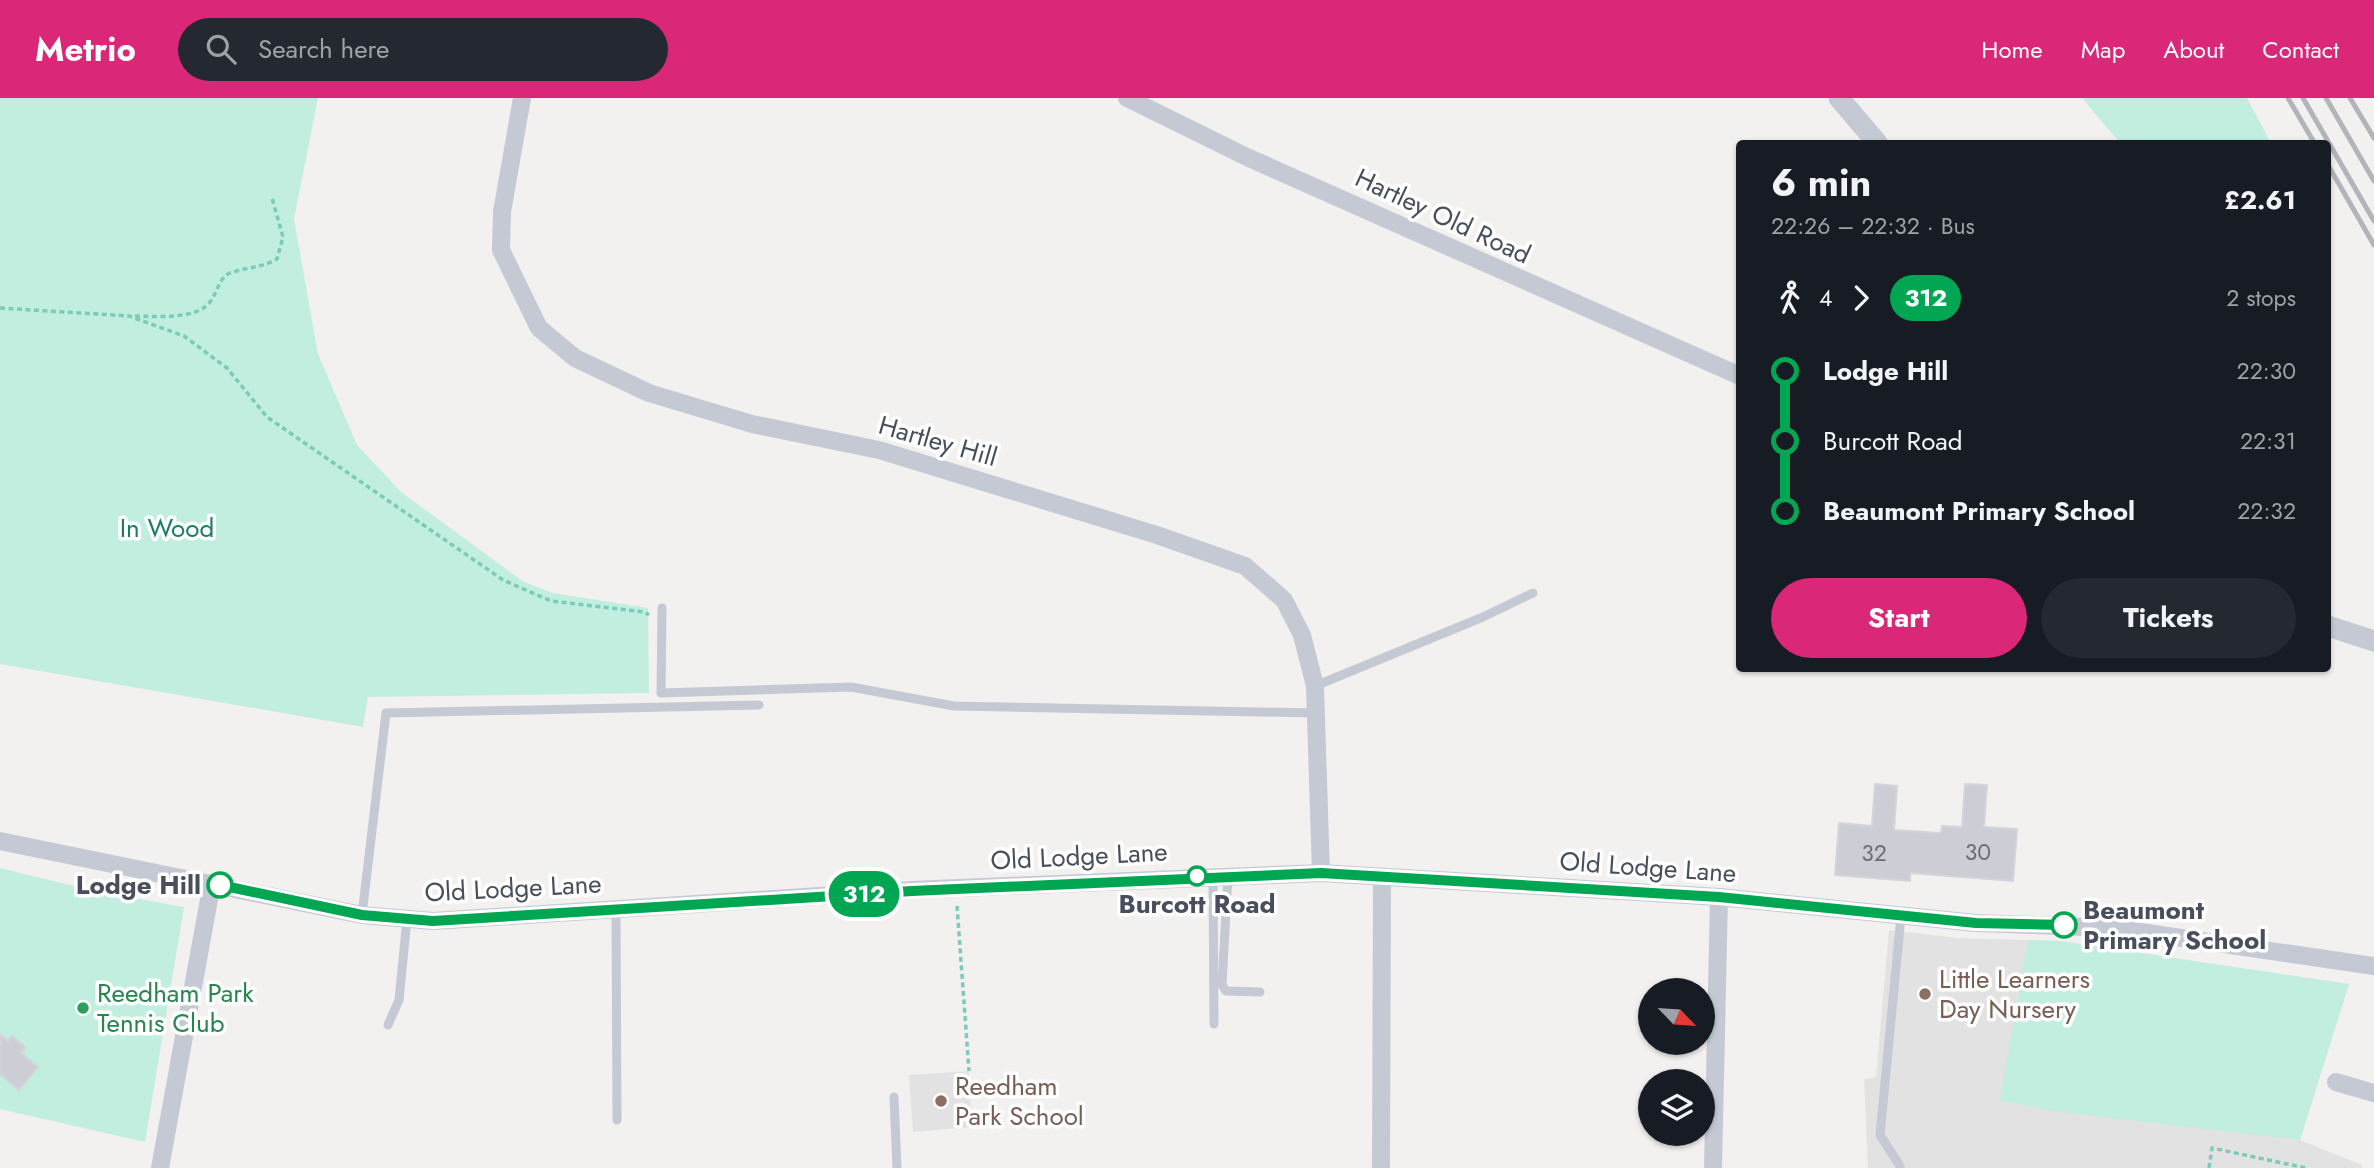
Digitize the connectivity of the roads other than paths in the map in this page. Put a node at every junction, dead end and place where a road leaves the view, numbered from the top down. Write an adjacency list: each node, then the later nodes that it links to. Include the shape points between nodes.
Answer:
1 (522, 98): 10 (street, Hartley Hill, via 502,212 501,250 539,328 575,358 649,393 752,424 879,450 1245,566 1284,600 1302,635)
2 (1127, 98): 5 (street, Hartley Old Road, via 1249,158)
3 (1839, 98): 4 (street)
4 (1875, 140)
5 (1736, 374)
6 (1533, 593): 10 (lane)
7 (662, 608): 12 (lane, via 661,693 851,687 954,706)
8 (2331, 627): 9 (street)
9 (2374, 640)
10 (1315, 686): 12 (street, Hartley Hill)
11 (759, 705): 20 (lane, via 386,713)
12 (1316, 713): 14 (street, Hartley Hill)
13 (0, 841): 17 (street, Old Lodge Lane)
14 (1321, 873): 15 (street, Old Lodge Lane); 16 (street, Old Lodge Lane)
15 (1220, 876): 19 (street, Old Lodge Lane); 24 (lane, via 1222,985 1226,990); 25 (lane)
16 (1382, 878): 18 (street, Old Lodge Lane); 34 (street)
17 (212, 883): 20 (street, Old Lodge Lane); 32 (street)
18 (1719, 897): 21 (street, Old Lodge Lane); 35 (street)
19 (616, 909): 22 (street, Old Lodge Lane); 30 (lane)
20 (362, 915): 22 (street, Old Lodge Lane)
21 (1900, 916): 23 (street, Old Lodge Lane, via 2113,928); 31 (lane, via 1880,1135)
22 (407, 919): 26 (lane, via 400,1000)
23 (2374, 966)
24 (1260, 992)
25 (1214, 1024)
26 (388, 1026)
27 (2336, 1082): 28 (street)
28 (2374, 1093)
29 (894, 1097): 33 (lane)
30 (617, 1120)
31 (1900, 1166)
32 (160, 1168)
33 (897, 1168)
34 (1381, 1168)
35 (1713, 1168)

